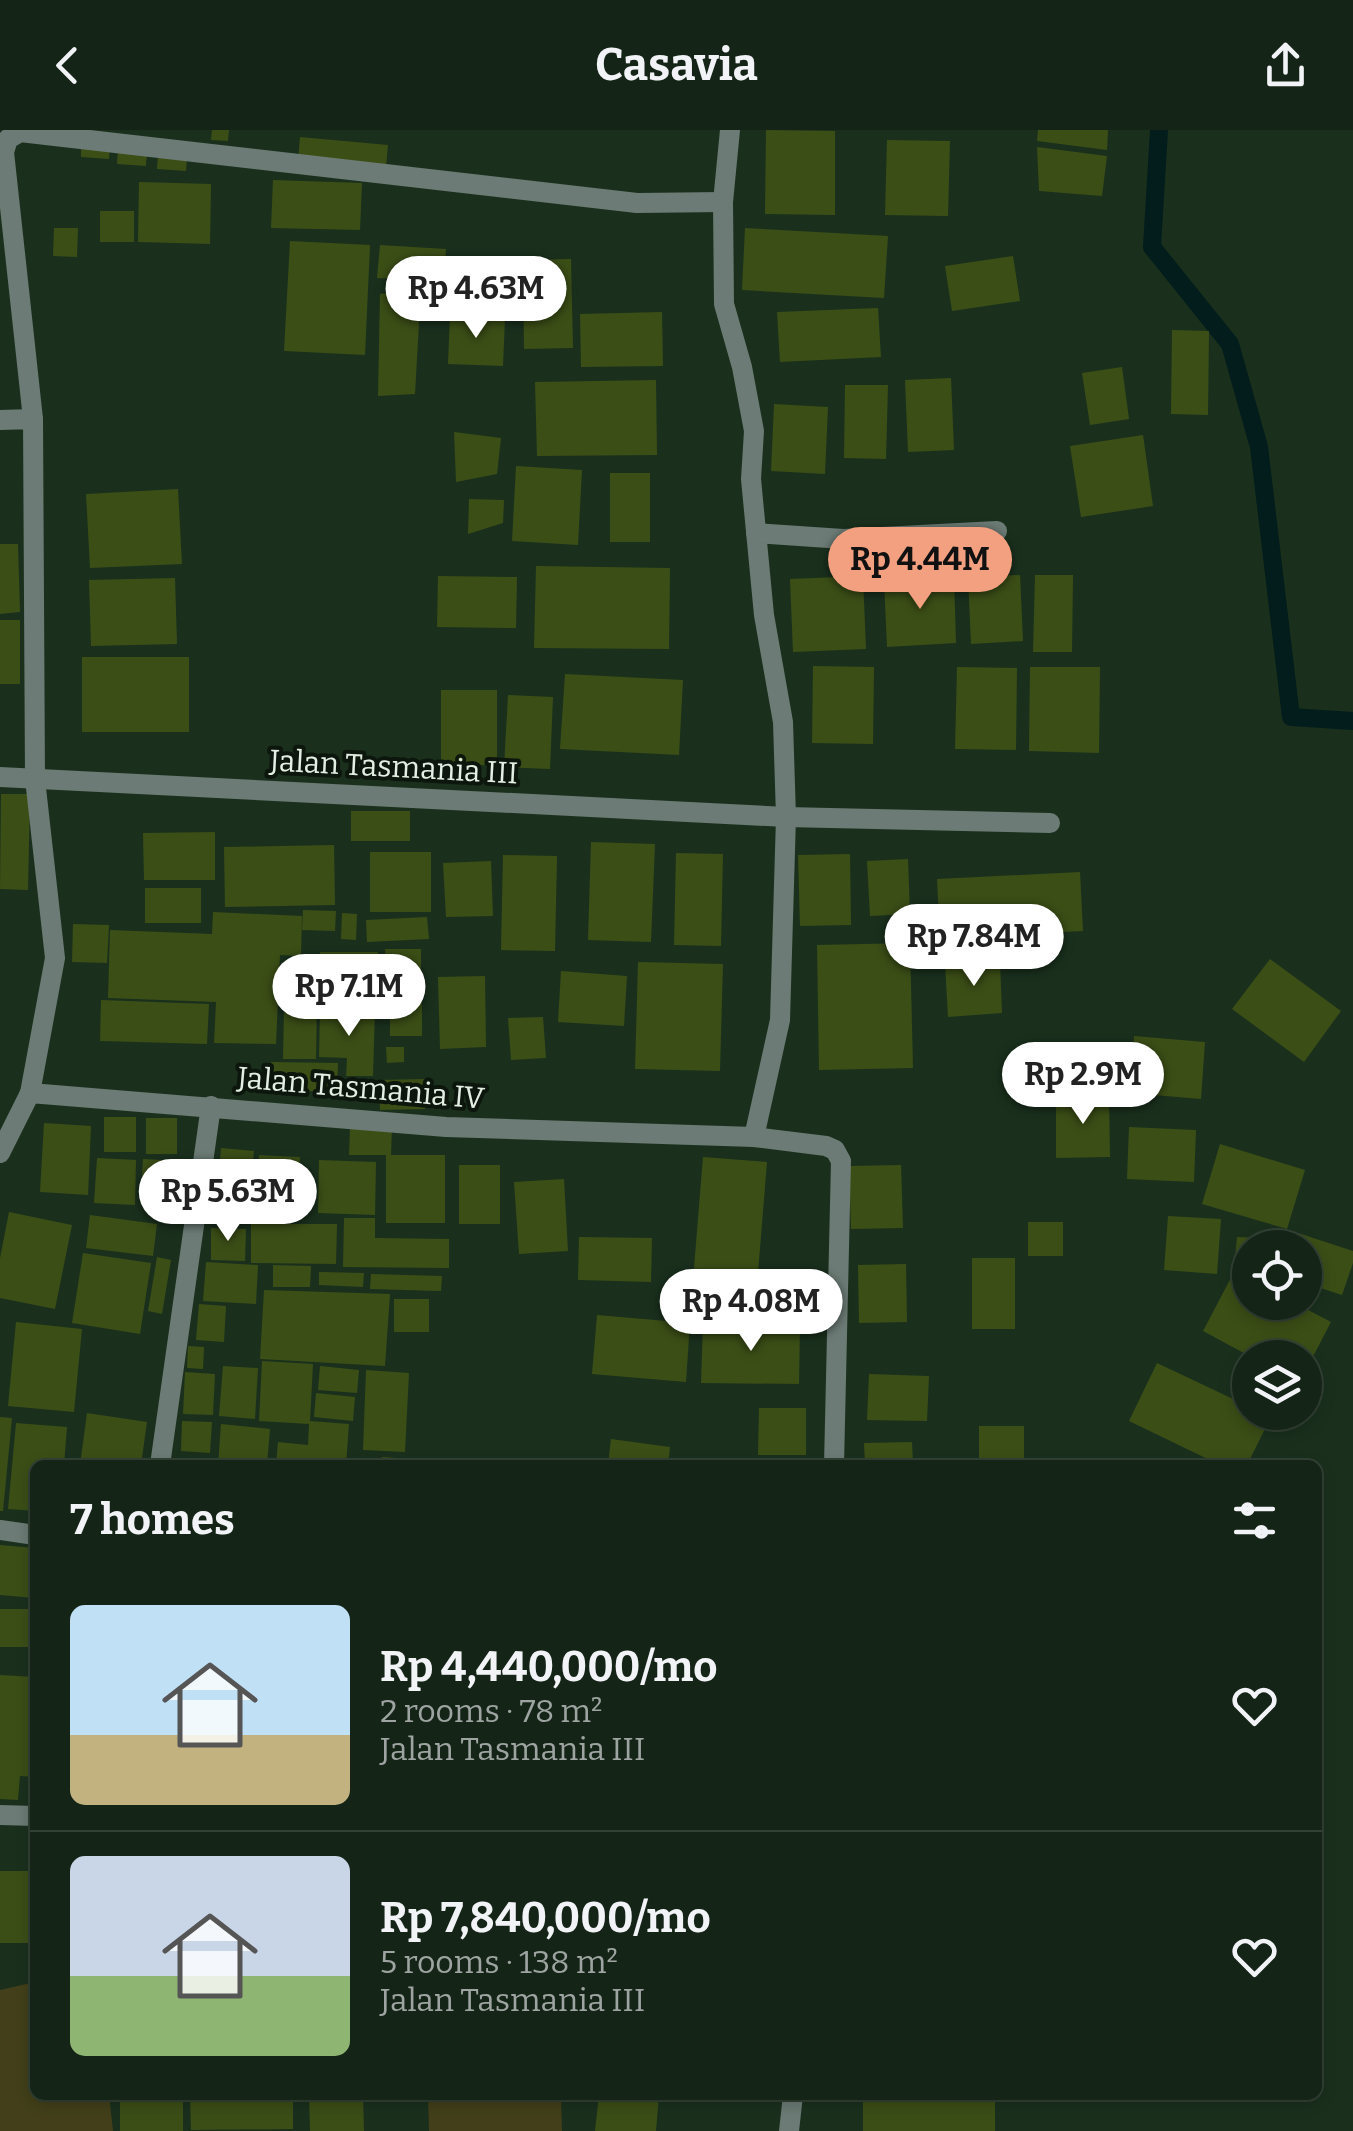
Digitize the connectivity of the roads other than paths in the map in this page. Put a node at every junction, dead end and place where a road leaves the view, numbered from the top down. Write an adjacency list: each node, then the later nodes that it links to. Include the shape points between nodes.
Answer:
1 (730, 130): 3 (street)
2 (37, 132): 3 (street, via 637,203); 5 (street, via 8,139 4,152)
3 (723, 202): 7 (street, via 724,304 754,431)
4 (0, 420): 5 (street)
5 (33, 420): 9 (street)
6 (997, 531): 7 (street, via 843,538)
7 (756, 533): 10 (street, via 783,722)
8 (0, 778): 9 (street, Jalan Tasmania III)
9 (36, 779): 10 (street, Jalan Tasmania III); 12 (street, via 55,958)
10 (786, 817): 11 (street, Jalan Tasmania III); 14 (street, via 780,1020)
11 (1050, 822)
12 (30, 1093): 13 (street, Jalan Tasmania IV); 15 (street)
13 (211, 1106): 14 (street, Jalan Tasmania IV, via 446,1126); 16 (street)
14 (754, 1137): 17 (street, Jalan Tasmania IV, via 826,1146 841,1161)
15 (0, 1153)
16 (161, 1460)
17 (834, 1460)
18 (0, 1530): 19 (street)
19 (30, 1534)
20 (0, 1815): 21 (street)
21 (30, 1816)
22 (793, 2100): 23 (street)
23 (790, 2131)

